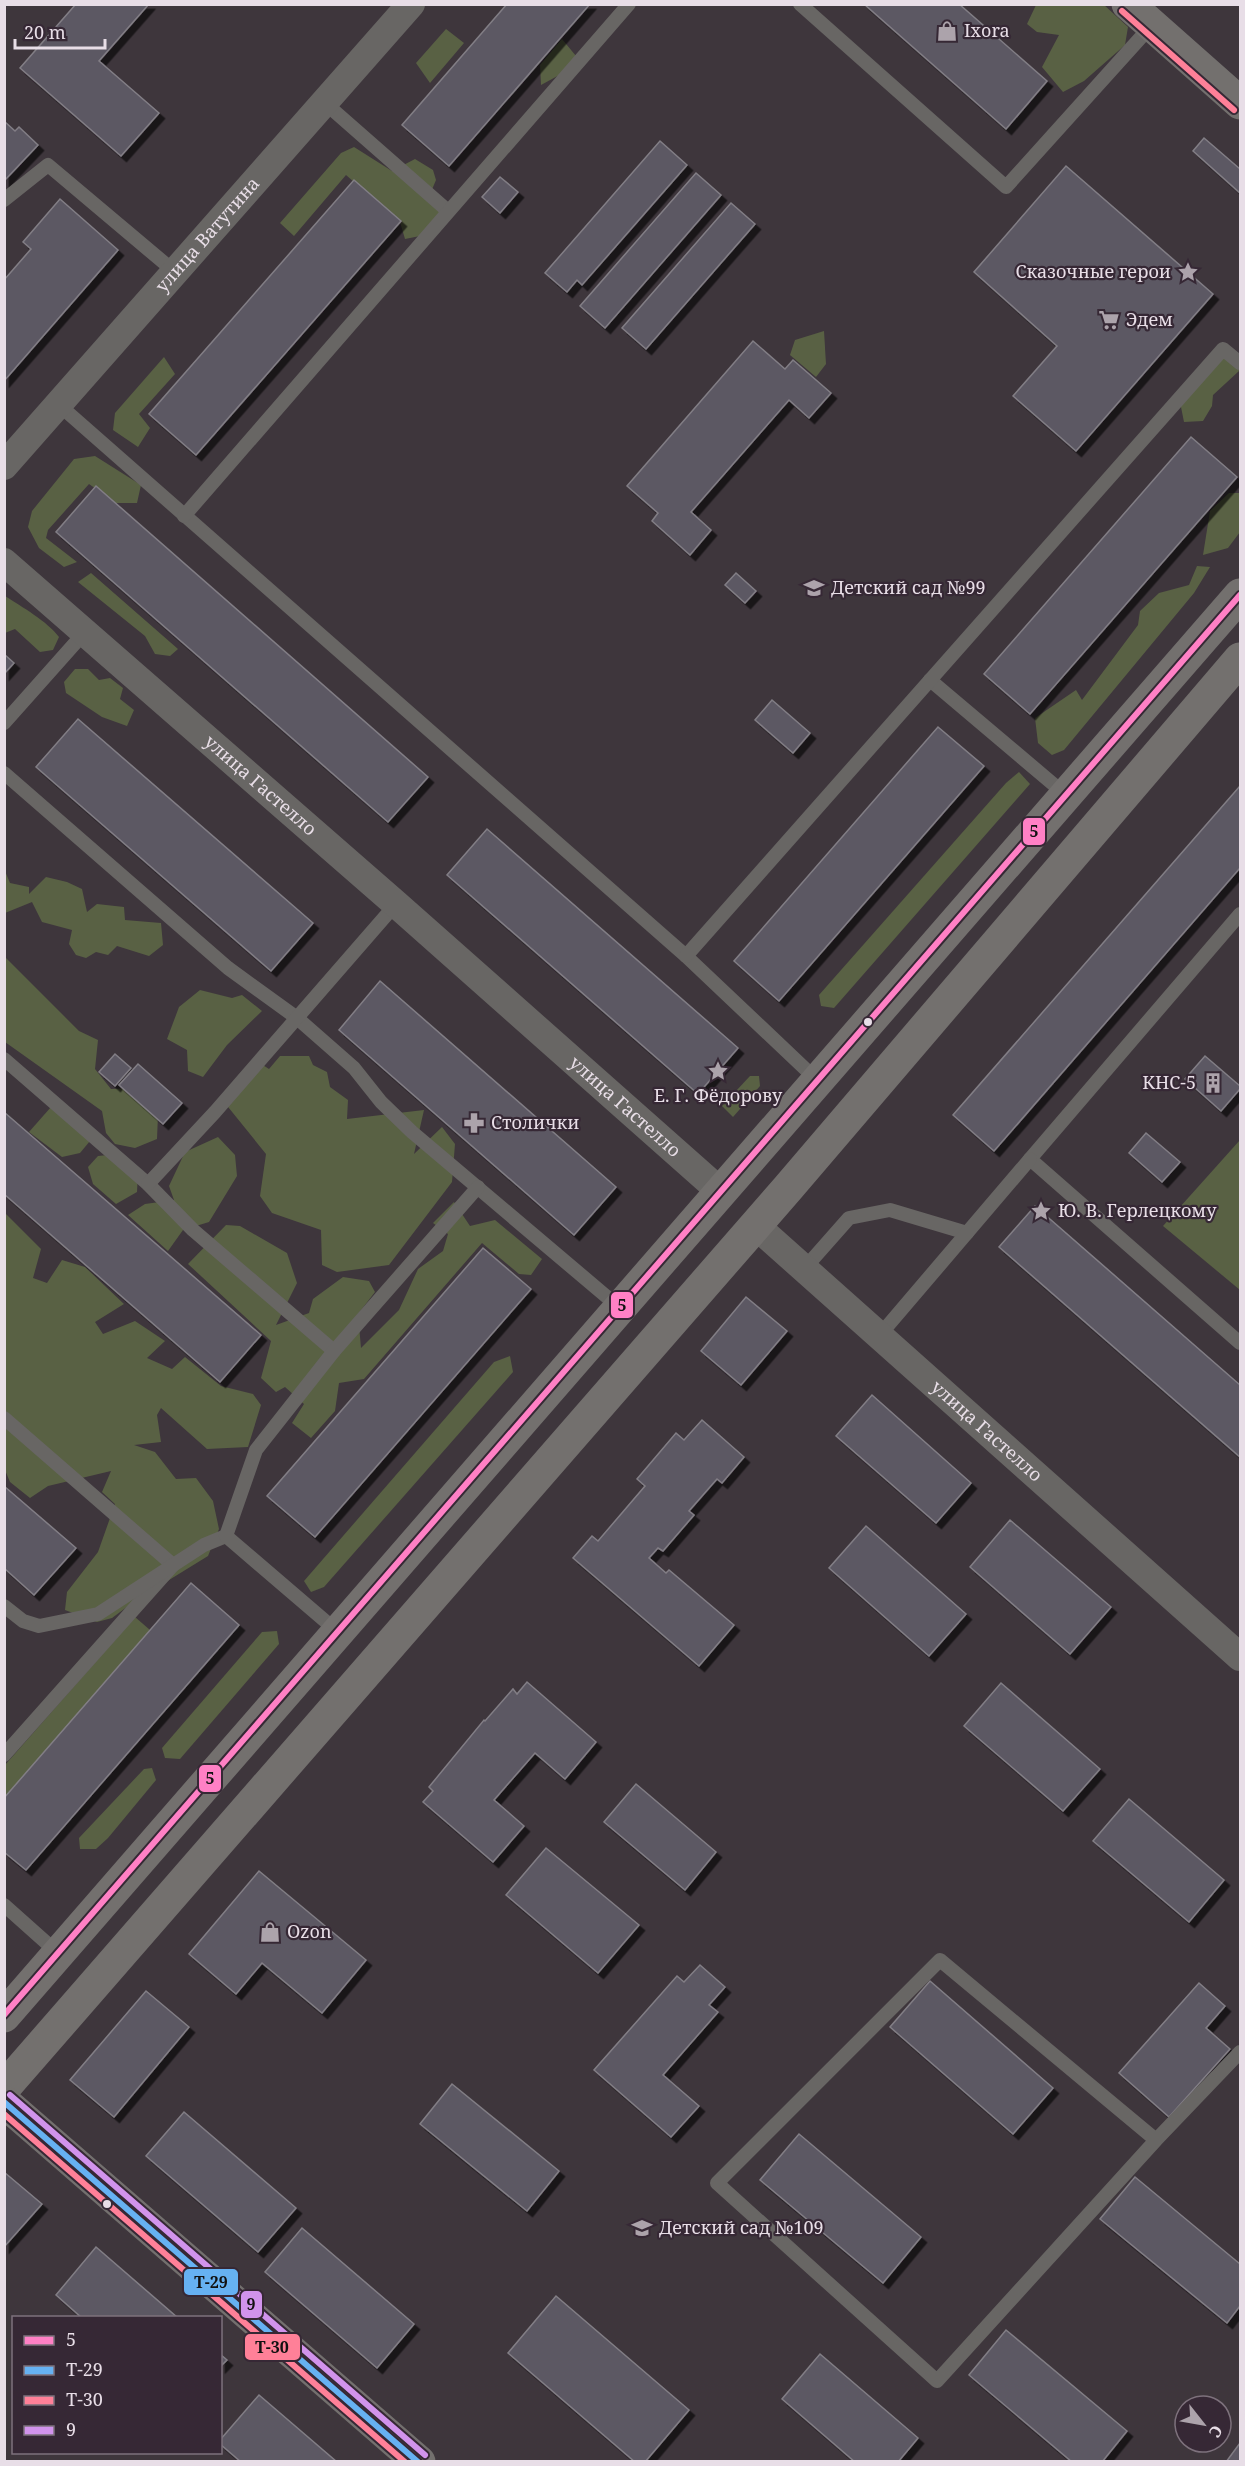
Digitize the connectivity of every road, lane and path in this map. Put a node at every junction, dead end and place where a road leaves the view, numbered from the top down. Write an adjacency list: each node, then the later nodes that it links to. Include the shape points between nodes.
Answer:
1 (411, 4): 5 (street, улица Ватутина)
2 (629, 4): 8 (lane)
3 (800, 4): 4 (lane, via 1006,186)
4 (1140, 15): 6 (street)
5 (325, 103): 8 (lane); 9 (street, улица Ватутина)
6 (1240, 103)
7 (4, 200): 9 (lane, via 48,165)
8 (447, 211): 13 (lane)
9 (175, 272): 11 (street, улица Ватутина)
10 (1240, 363): 18 (lane, via 1223,349)
11 (58, 404): 12 (street, улица Ватутина); 13 (lane)
12 (4, 466)
13 (184, 516): 24 (lane)
14 (4, 562): 16 (street, улица Гастелло)
15 (1240, 595): 21 (street)
16 (85, 632): 19 (lane); 22 (street, улица Гастелло)
17 (1240, 659): 32 (street)
18 (930, 680): 21 (lane); 24 (lane)
19 (4, 723)
20 (4, 773): 25 (lane, via 228,968)
21 (1066, 795): 27 (street)
22 (396, 904): 25 (lane); 31 (street, улица Гастелло)
23 (1240, 914): 28 (lane)
24 (686, 956): 27 (lane)
25 (297, 1018): 29 (lane); 30 (lane, via 354,1068 412,1132)
26 (4, 1059): 29 (lane)
27 (818, 1081): 31 (street)
28 (1030, 1159): 33 (lane); 37 (lane)
29 (148, 1184): 38 (lane, via 193,1230)
30 (478, 1187): 35 (lane); 38 (lane)
31 (721, 1192): 32 (street, улица Гастелло); 35 (street)
32 (755, 1224): 34 (street, улица Гастелло); 50 (street)
33 (966, 1233): 34 (lane, via 890,1210 849,1218); 36 (lane)
34 (804, 1269): 36 (street, улица Гастелло)
35 (620, 1308): 43 (street)
36 (879, 1336): 44 (street, улица Гастелло)
37 (1240, 1343)
38 (334, 1351): 40 (lane, via 256,1450)
39 (4, 1418): 41 (lane)
40 (226, 1536): 41 (lane); 43 (lane)
41 (173, 1565): 42 (lane, via 98,1614 39,1626 23,1621); 45 (lane)
42 (4, 1606)
43 (338, 1632): 47 (street)
44 (1240, 1658)
45 (4, 1755)
46 (4, 1905): 47 (lane)
47 (59, 1954): 48 (street)
48 (4, 2016)
49 (1240, 2052): 52 (lane)
50 (4, 2088)
51 (4, 2102): 53 (street)
52 (1156, 2140): 52 (lane, via 940,1959 717,2183 936,2382)
53 (419, 2462)

